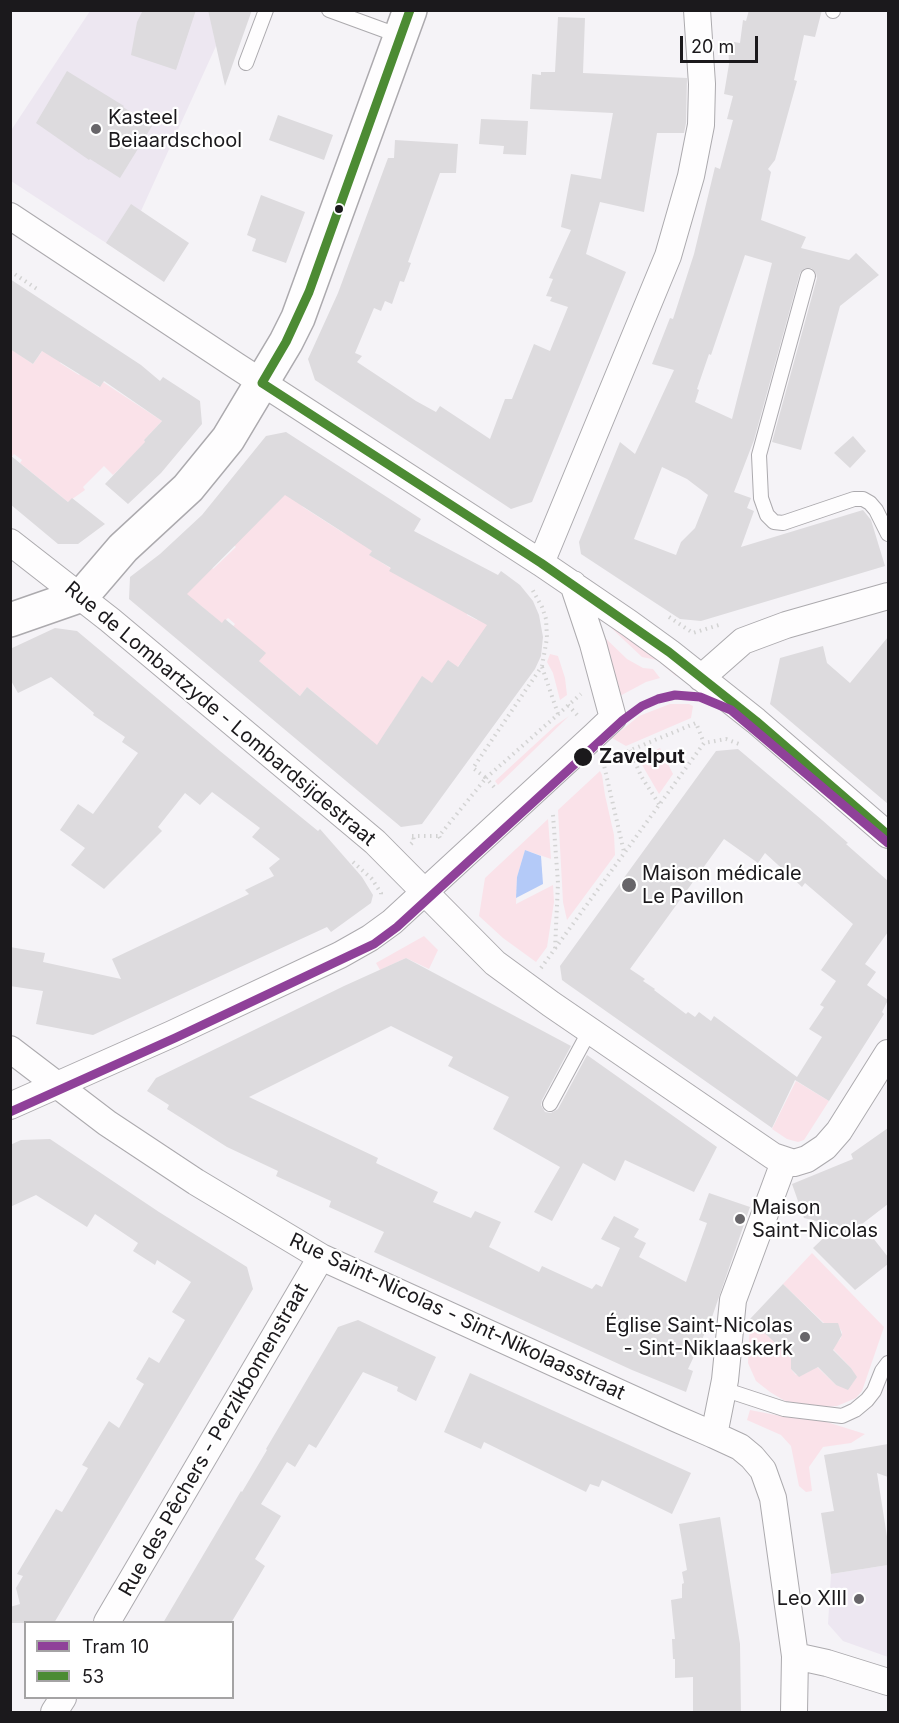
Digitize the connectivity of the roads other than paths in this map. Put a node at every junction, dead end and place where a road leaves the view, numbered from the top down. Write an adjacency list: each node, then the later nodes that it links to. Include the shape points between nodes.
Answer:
1 (266, 10): 5 (lane)
2 (329, 10): 4 (lane)
3 (697, 10): 11 (street, via 701,124 691,176 651,303)
4 (405, 23): 8 (street, via 309,292)
5 (246, 63)
6 (10, 216): 8 (street)
7 (808, 276): 9 (lane, via 759,455 761,498 767,515 774,522 783,523 863,499 876,510)
8 (262, 383): 11 (street); 13 (street, via 228,439 201,473)
9 (888, 534)
10 (10, 542): 13 (street, Rue de Lombartzyde - Lombardsijdestraat)
11 (541, 563): 12 (street)
12 (573, 584): 16 (street); 18 (street, via 613,718)
13 (79, 596): 15 (street); 18 (street, Rue de Lombartzyde - Lombardsijdestraat, via 375,842)
14 (888, 596): 16 (street, via 743,641)
15 (10, 620)
16 (701, 678): 17 (street)
17 (888, 835)
18 (425, 893): 19 (street, Rue de Lombartzyde - Lombardsijdestraat, via 495,963); 22 (street, via 383,930 340,955)
19 (590, 1030): 23 (lane); 25 (street, Rue de Lombartzyde - Lombardsijdestraat)
20 (10, 1049): 22 (street, Rue Saint-Nicolas - Sint-Nikolaasstraat)
21 (888, 1053): 25 (street, via 832,1139 807,1159)
22 (58, 1085): 24 (street); 26 (street, Rue Saint-Nicolas - Sint-Nikolaasstraat, via 196,1182)
23 (550, 1104)
24 (10, 1106)
25 (784, 1162): 28 (street, via 733,1300)
26 (321, 1257): 29 (street, Rue Saint-Nicolas - Sint-Nikolaasstraat); 30 (street, Rue des Pêchers - Perzikbomenstraat)
27 (888, 1363): 28 (lane, via 867,1400 842,1416 784,1409)
28 (723, 1389): 29 (street)
29 (714, 1435): 31 (street, Rue Saint-Nicolas - Sint-Nikolaasstraat, via 752,1457 769,1484)
30 (108, 1621)
31 (795, 1656): 32 (street); 35 (street, Rue Saint-Nicolas - Sint-Nikolaasstraat)
32 (888, 1682)
33 (62, 1699): 34 (street)
34 (54, 1713)
35 (794, 1713)

